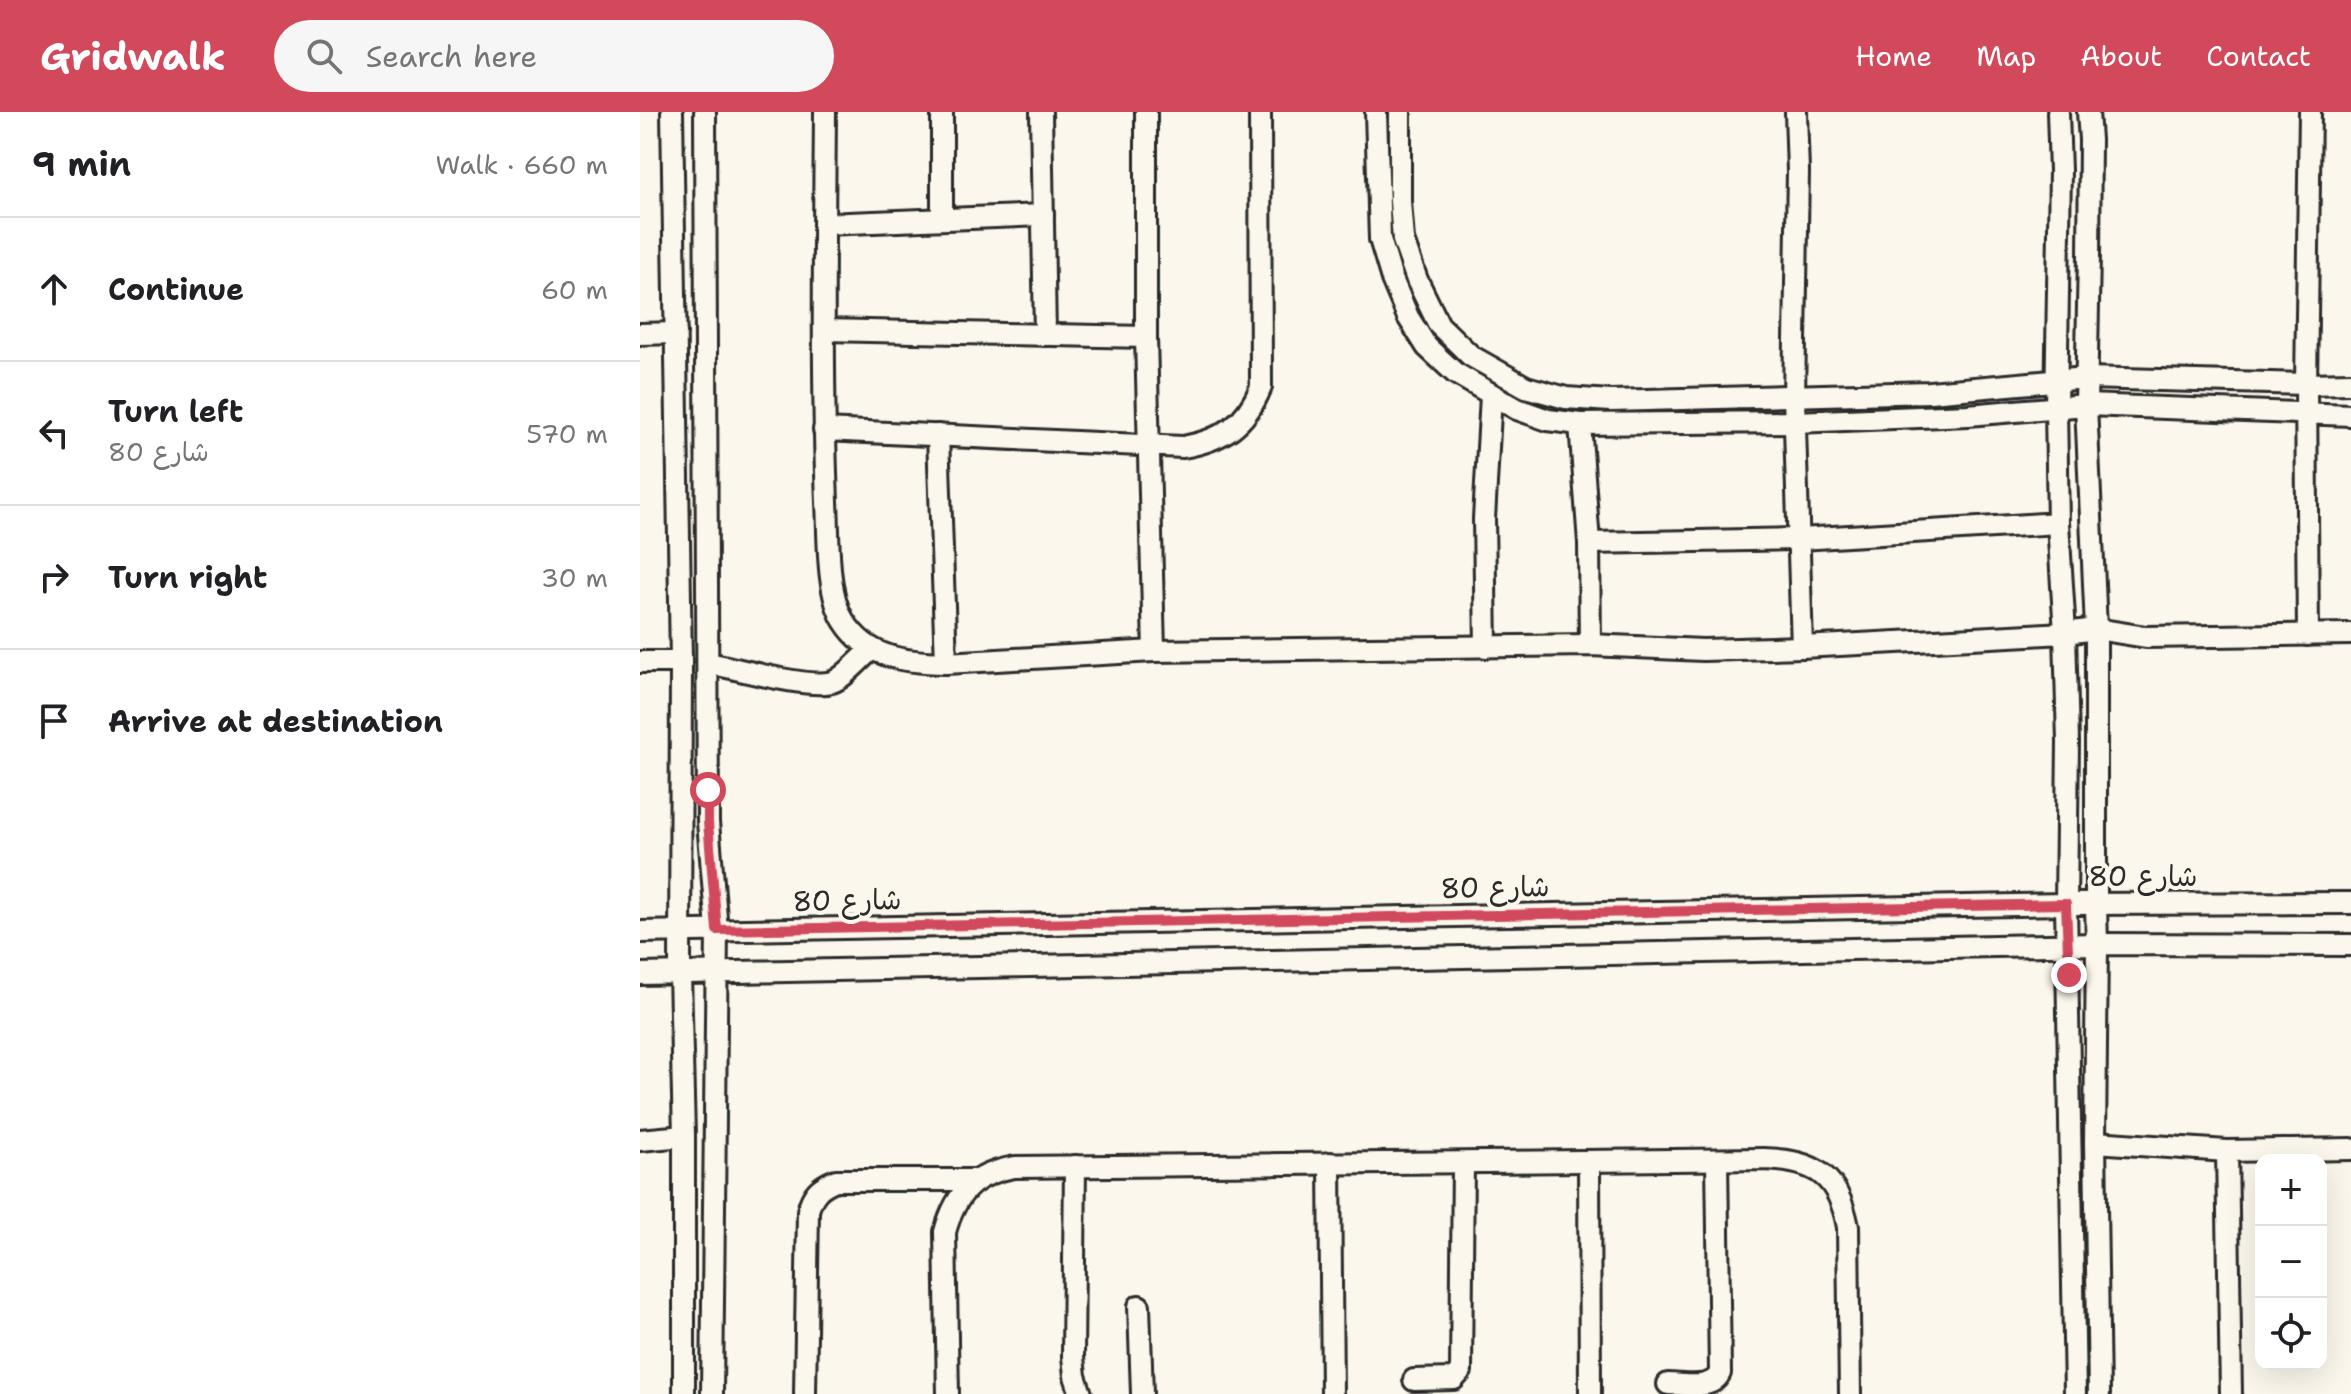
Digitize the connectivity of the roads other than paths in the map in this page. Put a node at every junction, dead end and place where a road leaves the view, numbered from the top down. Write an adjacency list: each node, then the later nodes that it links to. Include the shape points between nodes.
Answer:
1 (672, 112): 18 (street)
2 (705, 112): 51 (street)
3 (825, 112): 16 (street)
4 (942, 112): 15 (street)
5 (1041, 112): 14 (street)
6 (1146, 112): 21 (street)
7 (1260, 112): 36 (street, via 1261,387 1254,405 1229,431 1183,447)
8 (1376, 112): 26 (street, via 1380,239 1392,279 1427,347)
9 (1400, 112): 27 (street, via 1403,240 1439,325 1471,356 1526,387 1566,398)
10 (1796, 112): 27 (street)
11 (2058, 112): 23 (street)
12 (2088, 112): 22 (street)
13 (2310, 112): 25 (street)
14 (1043, 215): 15 (street); 20 (street)
15 (942, 219): 16 (street)
16 (824, 224): 17 (street)
17 (824, 330): 20 (street); 34 (street)
18 (676, 333): 19 (street); 50 (street)
19 (640, 334)
20 (1045, 335): 21 (street)
21 (1146, 337): 36 (street)
22 (2086, 378): 23 (street); 25 (street); 28 (street)
23 (2056, 381): 27 (street); 29 (street)
24 (2351, 383): 25 (street)
25 (2306, 384): 30 (street)
26 (1491, 395): 33 (street, via 1548,420); 45 (street, via 1484,519)
27 (1794, 396): 32 (street)
28 (2086, 405): 29 (street); 30 (street); 40 (street)
29 (2056, 409): 32 (street); 37 (street)
30 (2308, 415): 31 (street); 43 (street)
31 (2351, 415)
32 (1795, 422): 33 (street); 38 (street)
33 (1580, 424): 39 (street)
34 (824, 430): 35 (street); 47 (street, via 831,580 843,619)
35 (938, 435): 36 (street); 52 (street)
36 (1150, 446): 48 (street)
37 (2058, 523): 38 (street); 41 (street)
38 (1800, 539): 39 (street); 46 (street)
39 (1589, 543): 44 (street)
40 (2096, 629): 41 (street); 43 (street, via 2146,637); 55 (street)
41 (2065, 633): 46 (street); 54 (street)
42 (2351, 634): 43 (street)
43 (2308, 635)
44 (1590, 645): 45 (street); 46 (street)
45 (1486, 647): 48 (street)
46 (1802, 647)
47 (871, 650): 51 (street, via 836,682 823,684); 52 (street, via 915,662)
48 (1154, 651): 52 (street)
49 (640, 662): 50 (street)
50 (681, 662): 58 (street)
51 (708, 663): 56 (street, via 708,822)
52 (946, 663)
53 (2351, 903): 55 (street, شارع 80)
54 (2066, 904): 55 (street, شارع 80); 56 (street, شارع 80); 60 (street)
55 (2096, 905): 59 (street)
56 (717, 930): 58 (street, شارع 80); 62 (street)
57 (640, 932): 58 (street, شارع 80)
58 (680, 933): 64 (street)
59 (2097, 944): 60 (street); 61 (street); 67 (street)
60 (2069, 945): 62 (street); 88 (street)
61 (2351, 945)
62 (717, 972): 64 (street); 80 (street)
63 (640, 974): 64 (street)
64 (680, 974): 65 (street)
65 (684, 1136): 66 (street); 79 (street)
66 (640, 1140)
67 (2095, 1142): 69 (street); 89 (street)
68 (2351, 1149): 69 (street)
69 (2227, 1151): 90 (street)
70 (1717, 1160): 71 (street); 78 (street, via 1720,1373 1708,1384); 87 (street, via 1788,1160 1812,1167 1831,1182 1844,1203)
71 (1589, 1161): 73 (street); 86 (street)
72 (1330, 1163): 73 (street); 74 (street); 85 (street)
73 (1463, 1163): 77 (street, via 1461,1371 1454,1379)
74 (1075, 1166): 75 (street, via 1015,1167); 83 (street, via 1073,1357)
75 (976, 1180): 81 (street, via 836,1180 817,1191 808,1211); 82 (street, via 950,1212 945,1232)
76 (1139, 1306): 84 (street)
77 (1414, 1380)
78 (1668, 1384)
79 (684, 1394)
80 (712, 1394)
81 (805, 1394)
82 (948, 1394)
83 (1081, 1394)
84 (1142, 1394)
85 (1332, 1394)
86 (1590, 1394)
87 (1850, 1394)
88 (2075, 1394)
89 (2099, 1394)
90 (2231, 1394)

